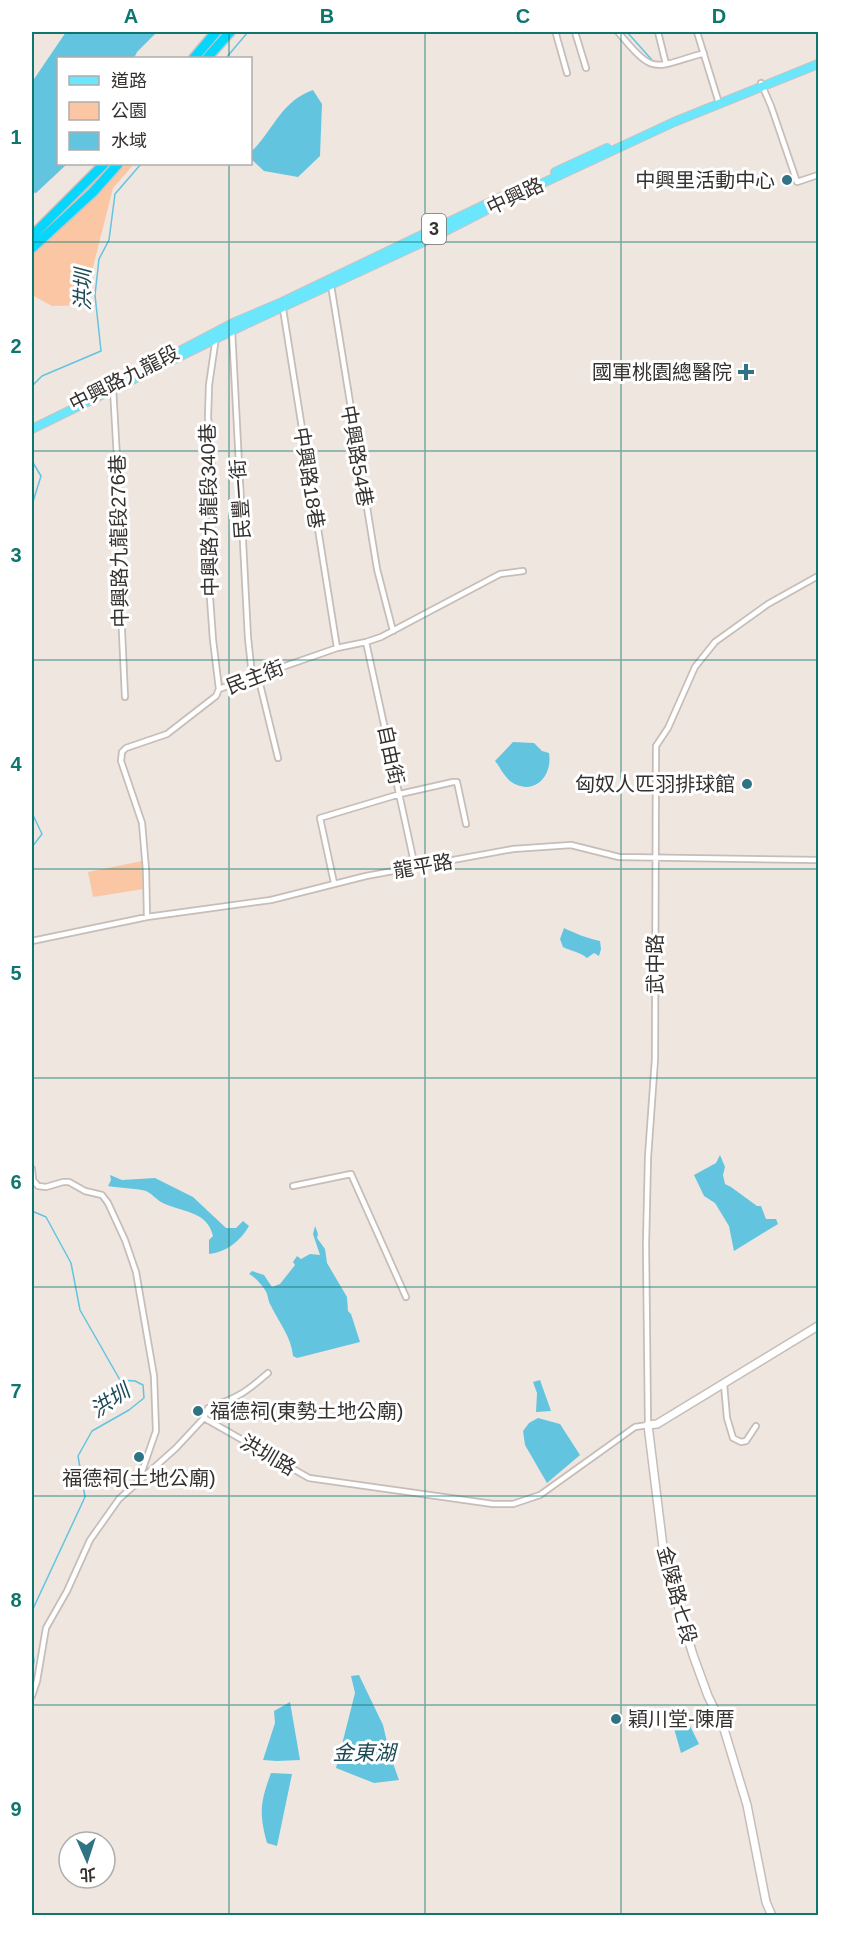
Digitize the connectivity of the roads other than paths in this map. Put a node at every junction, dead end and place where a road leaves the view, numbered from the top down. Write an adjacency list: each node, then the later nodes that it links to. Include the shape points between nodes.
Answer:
1 (216, 32): 9 (highway)
2 (230, 32): 10 (highway)
3 (575, 32): 14 (street)
4 (618, 32): 12 (street, via 642,59 651,65)
5 (658, 32): 12 (street)
6 (697, 32): 8 (street)
7 (556, 34): 15 (street)
8 (704, 53): 12 (street); 17 (street)
9 (195, 57)
10 (208, 57)
11 (819, 59): 16 (main road, 中興路 / 3)
12 (666, 64)
13 (819, 64): 16 (main road, 中興路 / 3)
14 (586, 68)
15 (567, 73)
16 (762, 85): 17 (main road, 中興路 / 3); 20 (street, via 797,182); 23 (main road, 中興路 / 3)
17 (718, 100): 23 (main road, 中興路 / 3, via 503,195)
18 (103, 165): 21 (highway)
19 (117, 165): 22 (highway)
20 (819, 175)
21 (32, 236)
22 (32, 248)
23 (330, 283): 24 (main road, 中興路 / 3); 25 (main road, 中興路 / 3); 33 (street, 中興路54巷, via 376,569)
24 (283, 309): 26 (main road, 中興路 / 3); 35 (street, 中興路18巷)
25 (235, 322): 26 (street, 民豐一街); 27 (main road, 中興路 / 3)
26 (231, 331): 27 (main road, 中興路 / 3); 36 (street, 民豐一街, via 248,638)
27 (216, 335): 28 (main road, 中興路九龍段 / 3); 37 (street, 中興路九龍段340巷, via 208,417 213,482 210,598)
28 (113, 388): 29 (main road, 中興路九龍段 / 3); 30 (main road, 中興路九龍段 / 3); 38 (street, 中興路九龍段276巷)
29 (32, 424)
30 (32, 429)
31 (522, 571): 33 (street, 民主街, via 501,574)
32 (819, 576): 42 (street, 武中路, via 724,634 695,667 656,746)
33 (393, 631): 34 (street, 民主街)
34 (366, 642): 35 (street, 民主街); 40 (street, 自由街)
35 (337, 648): 36 (street, 民主街)
36 (256, 676): 37 (street, 民主街); 39 (street, 民豐一街)
37 (219, 689): 46 (street, 民主街, via 216,696 167,734 122,752 121,761 142,823)
38 (125, 697)
39 (278, 758)
40 (400, 794): 41 (street, via 457,782); 44 (street, 自由街); 45 (street, via 320,818)
41 (466, 824)
42 (657, 857): 43 (street, 龍平路); 44 (street, 龍平路, via 619,857 571,844 513,849); 55 (street, 武中路, via 655,1059 646,1245)
43 (819, 860)
44 (415, 867): 45 (street, 龍平路)
45 (334, 884): 46 (street, 龍平路, via 271,900)
46 (147, 917): 47 (street, 龍平路)
47 (32, 941)
48 (32, 1168): 57 (street, via 38,1186 69,1182 102,1195 136,1272 154,1376 156,1431)
49 (293, 1186): 50 (street, via 351,1174)
50 (406, 1297)
51 (819, 1326): 53 (street)
52 (268, 1373): 54 (street, via 245,1393 208,1408)
53 (724, 1384): 55 (street, via 657,1424); 56 (street, via 733,1438 746,1441)
54 (204, 1418): 55 (street, 洪圳路, via 309,1478 493,1504 513,1504 540,1495 635,1427); 57 (street)
55 (648, 1425): 60 (street, 金陵路七段, via 664,1563 693,1655 737,1771)
56 (756, 1426)
57 (139, 1480): 58 (street, via 119,1499 90,1540 46,1628)
58 (34, 1680): 59 (street)
59 (32, 1696)
60 (772, 1916)

